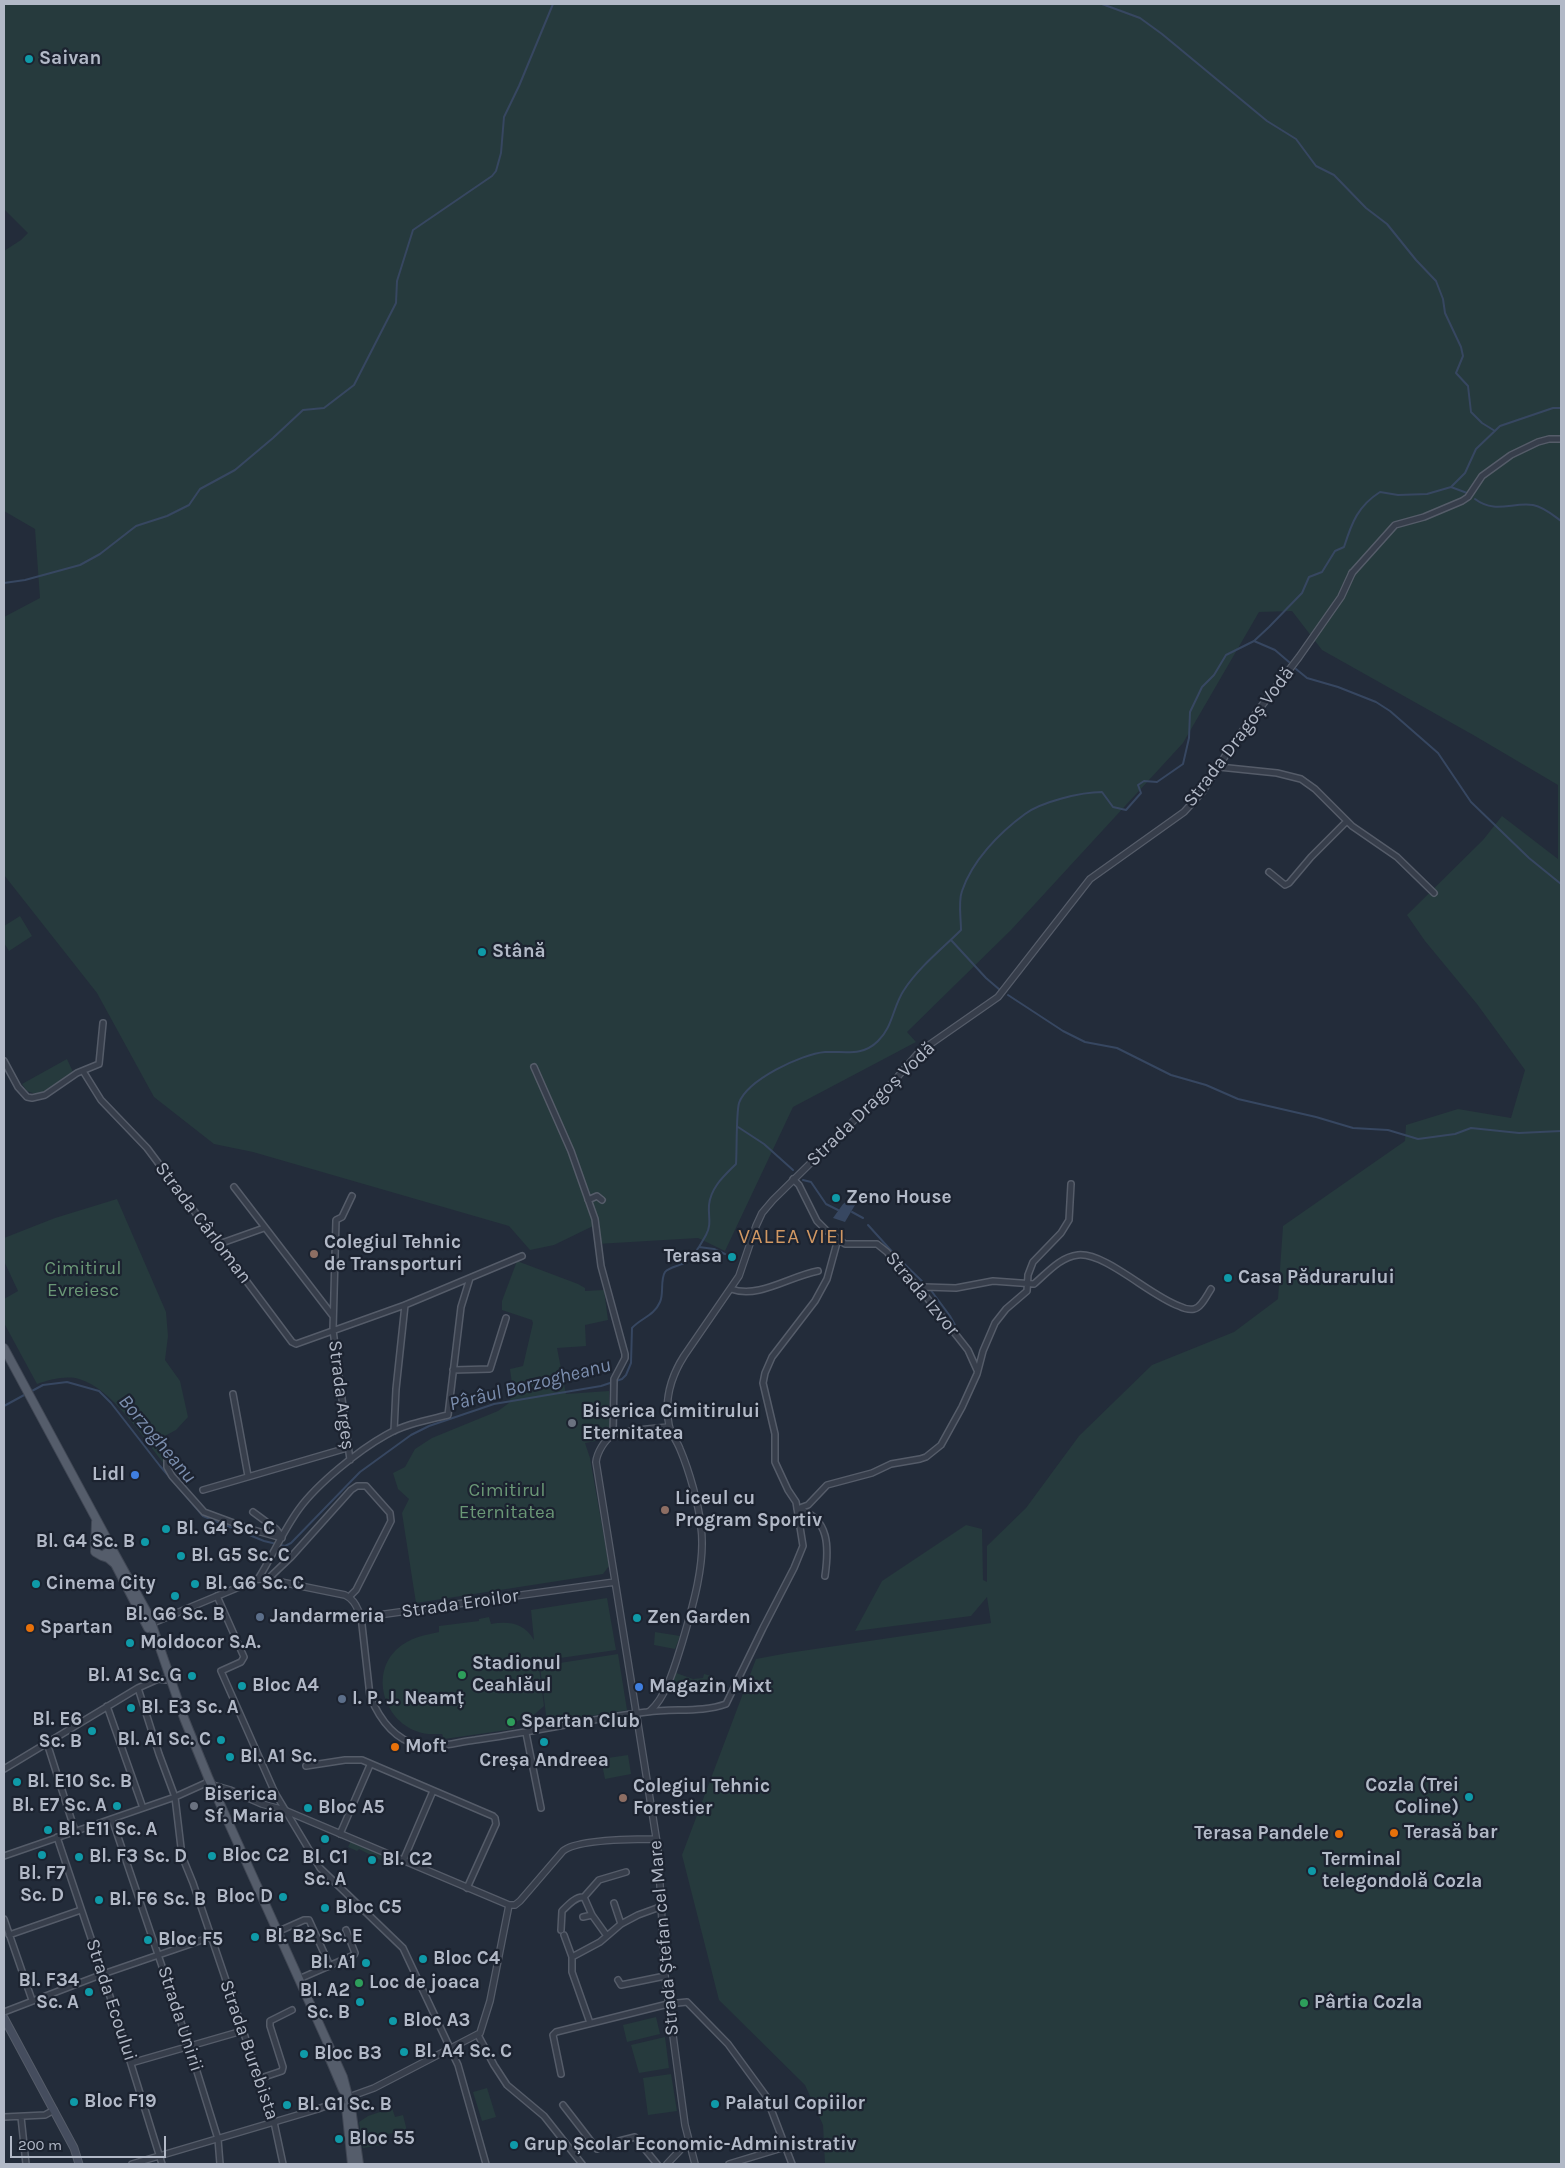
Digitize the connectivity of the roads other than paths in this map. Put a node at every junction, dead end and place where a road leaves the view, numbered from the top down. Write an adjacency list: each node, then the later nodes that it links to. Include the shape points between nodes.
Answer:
1 (1561, 439): 2 (street, via 1548,439 1511,454 1482,476 1462,501 1395,525)
2 (1352, 573): 3 (street, Strada Dragoș Vodă, via 1341,597)
3 (1219, 767): 4 (street, via 1301,779); 11 (street, Strada Dragoș Vodă, via 1184,812 1090,879 998,997 919,1052 894,1081)
4 (1347, 821): 5 (street, via 1286,885); 6 (street, via 1397,857)
5 (1268, 872)
6 (1434, 893)
7 (103, 1023): 10 (street, via 99,1064)
8 (4, 1061): 10 (street, via 18,1087 32,1098 45,1094)
9 (534, 1066): 15 (street)
10 (83, 1071): 19 (street, Strada Cârloman, via 101,1100 147,1148)
11 (793, 1179): 18 (street, Strada Izvor, via 817,1221); 24 (street, Strada Dragoș Vodă, via 762,1213)
12 (1071, 1184): 23 (street, via 1070,1220 1033,1262)
13 (234, 1187): 17 (street)
14 (352, 1196): 28 (street, Strada Argeș, via 342,1217 336,1220)
15 (588, 1200): 16 (street, via 597,1196); 37 (street, via 595,1219 601,1266 625,1354 614,1379)
16 (602, 1200)
17 (264, 1228): 19 (street); 28 (street)
18 (838, 1239): 25 (street, Strada Izvor, via 845,1244 882,1247); 43 (street, via 827,1279 772,1356 763,1383 776,1434 775,1462)
19 (218, 1244): 30 (street, Strada Cârloman, via 292,1342 296,1344)
20 (522, 1256): 22 (street)
21 (818, 1271): 24 (street, via 762,1289 740,1292)
22 (470, 1278): 27 (street); 32 (street, via 461,1307)
23 (1027, 1284): 25 (street, via 993,1281 956,1288); 26 (street, via 1034,1284 1064,1260 1080,1255 1103,1261 1157,1297 1184,1308 1197,1308); 33 (street, via 1027,1290 995,1322)
24 (731, 1289): 35 (street, Strada Dragoș Vodă, via 671,1378)
25 (920, 1289): 33 (street, Strada Izvor, via 968,1350)
26 (1211, 1289)
27 (405, 1305): 30 (street); 36 (street)
28 (333, 1317): 30 (street, Strada Argeș)
29 (506, 1318): 32 (street, via 490,1369)
30 (333, 1330): 38 (street, Strada Argeș)
31 (4, 1348): 45 (main road)
32 (453, 1370): 36 (street, via 448,1415)
33 (977, 1371): 43 (street, via 950,1430 934,1451 920,1459 891,1464 872,1473 827,1485 808,1505)
34 (233, 1394): 41 (street)
35 (669, 1426): 37 (street); 62 (street, Strada Dragoș Vodă, via 693,1494 702,1545 696,1586 679,1654 657,1705)
36 (394, 1431): 40 (street)
37 (613, 1435): 54 (street, Strada Ștefan cel Mare, via 602,1446 596,1462)
38 (347, 1448): 40 (street, Strada Argeș); 41 (street)
39 (167, 1458): 47 (street, via 172,1476 204,1512)
40 (350, 1460): 47 (street, via 298,1510)
41 (248, 1476): 42 (street)
42 (203, 1490)
43 (797, 1509): 51 (street, via 808,1512 826,1534 828,1558); 62 (street, via 803,1546 799,1557 726,1704 714,1709)
44 (253, 1512): 47 (street, via 276,1529)
45 (96, 1520): 46 (main road); 48 (main road)
46 (107, 1539): 48 (main road, via 100,1538); 49 (main road)
47 (281, 1539): 52 (street)
48 (95, 1542): 50 (main road, via 95,1552)
49 (112, 1548): 50 (main road); 58 (main road)
50 (102, 1556): 58 (main road, via 115,1564)
51 (825, 1576)
52 (258, 1580): 53 (street); 55 (street)
53 (271, 1580): 56 (street); 56 (street, via 271,1576 351,1490 366,1486 390,1513 391,1521 356,1590)
54 (615, 1582): 57 (street, Strada Eroilor); 63 (street, Strada Ștefan cel Mare)
55 (217, 1596): 58 (street); 74 (street, via 244,1656 241,1662 221,1671)
56 (349, 1597): 57 (street)
57 (361, 1616): 64 (street, via 370,1696 379,1716 396,1734 414,1744 427,1746)
58 (150, 1624): 59 (main road); 69 (main road)
59 (166, 1680): 60 (street, via 160,1678); 69 (main road)
60 (138, 1688): 61 (street); 71 (street, Strada Burebista)
61 (107, 1706): 65 (street); 72 (street)
62 (650, 1711): 63 (street)
63 (636, 1714): 64 (street); 79 (street, Strada Ștefan cel Mare)
64 (526, 1733): 73 (street)
65 (46, 1743): 68 (street); 76 (street)
66 (370, 1765): 67 (street, via 362,1760 344,1760); 70 (street); 77 (street)
67 (306, 1766)
68 (4, 1769)
69 (209, 1783): 71 (street); 74 (street); 95 (main road); 120 (main road)
70 (433, 1791): 81 (street); 83 (street, via 493,1816 496,1821)
71 (175, 1797): 72 (street); 99 (street, Strada Burebista, via 182,1856)
72 (144, 1808): 75 (street)
73 (541, 1808)
74 (284, 1810): 77 (street); 116 (street, via 324,1873 402,1948)
75 (112, 1819): 76 (street); 100 (street, Strada Unirii)
76 (75, 1831): 78 (street)
77 (340, 1834): 81 (street)
78 (57, 1837): 80 (street); 88 (street, Strada Ecoului)
79 (656, 1839): 86 (street, via 570,1846 520,1901); 87 (street, Strada Ștefan cel Mare)
80 (4, 1856)
81 (403, 1861): 83 (street)
82 (626, 1872): 84 (street, via 599,1880)
83 (467, 1888): 86 (street)
84 (584, 1897): 89 (street); 94 (street, via 576,1899 562,1911)
85 (614, 1903): 92 (street)
86 (508, 1905): 114 (street, via 490,2001)
87 (660, 1906): 92 (street); 104 (street, Strada Ștefan cel Mare)
88 (81, 1910): 96 (street); 103 (street, Strada Ecoului)
89 (592, 1915): 90 (street); 98 (street)
90 (583, 1917)
91 (4, 1919): 96 (street)
92 (621, 1924): 98 (street)
93 (346, 1930): 102 (street, via 356,1952)
94 (560, 1930)
95 (277, 1932): 102 (street, via 309,1920); 105 (main road)
96 (9, 1935): 107 (street)
97 (564, 1936): 101 (street)
98 (607, 1936): 101 (street)
99 (211, 1937): 100 (street); 113 (street, Strada Burebista)
100 (159, 1954): 103 (street); 115 (street, Strada Unirii)
101 (572, 1957): 112 (street, via 572,1972)
102 (330, 1966): 105 (street)
103 (103, 1974): 107 (street); 117 (street, Strada Ecoului)
104 (664, 1976): 106 (street, via 621,1985); 108 (street, Strada Ștefan cel Mare)
105 (299, 1980): 120 (main road, via 343,2077)
106 (618, 1980)
107 (32, 2000): 110 (street)
108 (668, 2004): 112 (street); 127 (street, Strada Ștefan cel Mare); 128 (street, via 688,2003 728,2044 766,2096)
109 (292, 2010): 119 (street, via 270,2021 283,2068)
110 (4, 2012)
111 (4, 2018): 122 (main road)
112 (590, 2023): 118 (street, via 553,2035)
113 (242, 2030): 115 (street); 119 (street, Strada Burebista)
114 (478, 2035): 116 (street); 139 (street, via 507,2085 544,2116)
115 (189, 2046): 117 (street); 126 (street, Strada Unirii)
116 (452, 2049): 120 (street); 138 (street)
117 (131, 2063): 129 (street, Strada Ecoului)
118 (561, 2074)
119 (258, 2079): 125 (street, Strada Burebista)
120 (347, 2098): 125 (street); 136 (main road); 137 (main road)
121 (563, 2105): 140 (street, via 596,2149 635,2137)
122 (54, 2110): 124 (street, via 45,2115); 131 (main road)
123 (4, 2117): 124 (street)
124 (21, 2117): 130 (street)
125 (274, 2122): 126 (street); 135 (street, Strada Burebista)
126 (218, 2139): 129 (street); 134 (street, Strada Unirii)
127 (689, 2144): 141 (street); 142 (street, Strada Ștefan cel Mare)
128 (786, 2147): 143 (street); 144 (street)
129 (160, 2156): 132 (street); 133 (street, Strada Ecoului)
130 (26, 2164)
131 (79, 2164)
132 (132, 2164)
133 (162, 2164)
134 (220, 2164)
135 (283, 2164)
136 (352, 2164)
137 (359, 2164)
138 (486, 2164)
139 (582, 2164)
140 (657, 2164)
141 (667, 2164)
142 (695, 2164)
143 (729, 2164)
144 (792, 2164)

